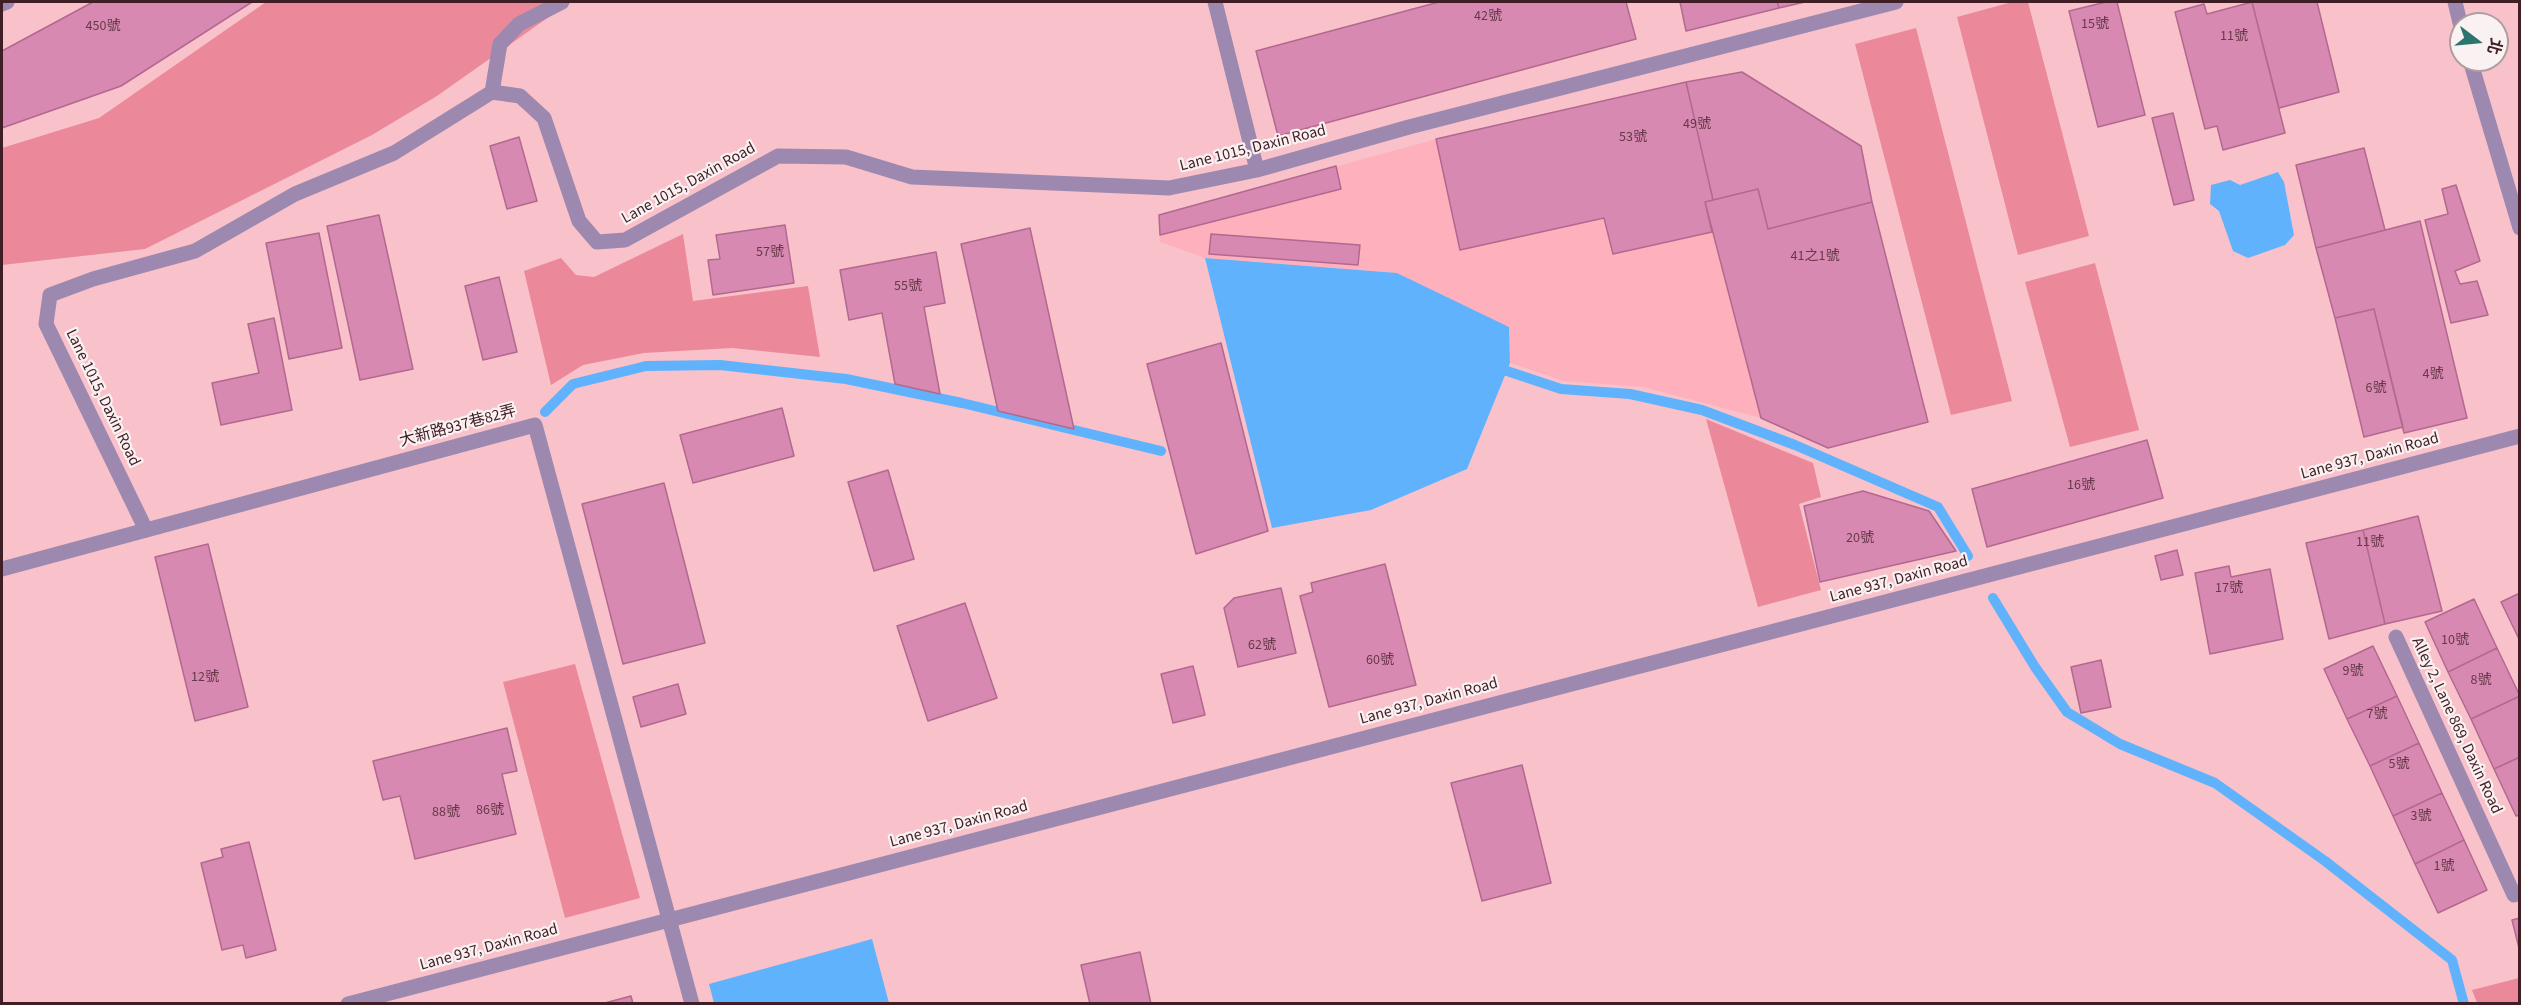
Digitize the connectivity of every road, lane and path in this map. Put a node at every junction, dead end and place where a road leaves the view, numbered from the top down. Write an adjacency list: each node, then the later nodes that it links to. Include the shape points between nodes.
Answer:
1 (7, 2): 5 (street)
2 (562, 2): 7 (street, via 519,24 500,44)
3 (1215, 2): 8 (street)
4 (1896, 2): 8 (street, Lane 1015, Daxin Road, via 1420,124)
5 (2, 4)
6 (2474, 72): 9 (street)
7 (492, 92): 8 (street, Lane 1015, Daxin Road, via 520,96 544,118 579,221 597,242 625,240 778,156 846,157 912,177 1170,188); 11 (street, Lane 1015, Daxin Road, via 394,153 295,194 195,251 93,279 50,296 46,324)
8 (1257, 170)
9 (2520, 228)
10 (2520, 436): 15 (street, Lane 937, Daxin Road)
11 (146, 530): 12 (street, 大新路937巷82弄); 15 (street, 大新路937巷82弄, via 535,425)
12 (2, 569)
13 (2396, 637): 14 (street, Alley 2, Lane 869, Daxin Road)
14 (2517, 894)
15 (669, 919): 16 (street, Lane 937, Daxin Road); 17 (street)
16 (348, 1004)
17 (692, 1004)

